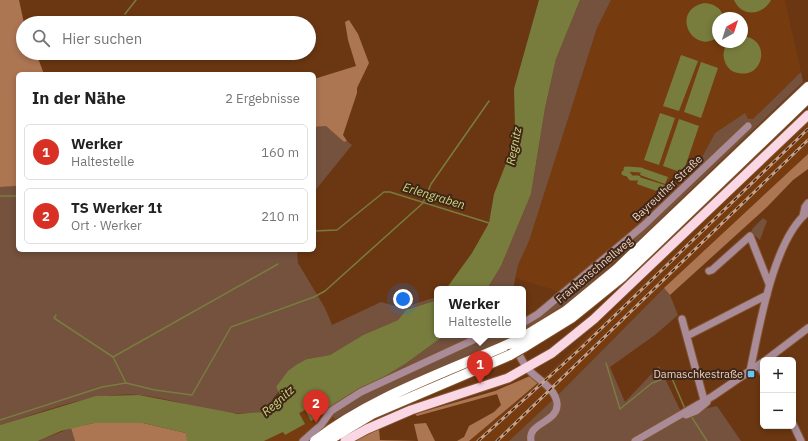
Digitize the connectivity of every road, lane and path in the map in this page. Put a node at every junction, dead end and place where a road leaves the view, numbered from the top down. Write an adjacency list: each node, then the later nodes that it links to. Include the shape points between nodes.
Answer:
1 (808, 87): 15 (highway, Frankenschnellweg, via 617,269)
2 (808, 98): 15 (highway, Frankenschnellweg, via 623,276 571,318)
3 (808, 115): 19 (main road, via 582,331)
4 (748, 126): 11 (street, Bayreuther Straße, via 644,226)
5 (808, 203): 6 (street, via 805,207)
6 (806, 214): 8 (street, via 788,239)
7 (709, 271): 8 (street, via 750,236)
8 (769, 284): 9 (street)
9 (767, 295): 13 (street); 20 (street)
10 (682, 319): 13 (street)
11 (526, 321)
12 (808, 328): 17 (street)
13 (687, 336): 22 (street)
14 (478, 338): 25 (street, via 362,392 331,411 322,425)
15 (522, 343): 16 (highway, Frankenschnellweg, bridge)
16 (510, 345): 19 (street); 26 (highway, Frankenschnellweg, via 370,406); 27 (highway, Frankenschnellweg, via 372,414)
17 (770, 357)
18 (760, 365): 20 (street)
19 (528, 368): 28 (main road, via 493,384 387,420); 29 (street, via 552,392 557,404 551,418 532,431)
20 (750, 371): 21 (street)
21 (713, 396): 22 (street); 23 (street, via 696,411)
22 (704, 400): 23 (street)
23 (678, 417): 30 (street)
24 (795, 429): 31 (street)
25 (303, 441)
26 (315, 441)
27 (327, 441)
28 (345, 441)
29 (531, 441)
30 (636, 441)
31 (801, 441)

